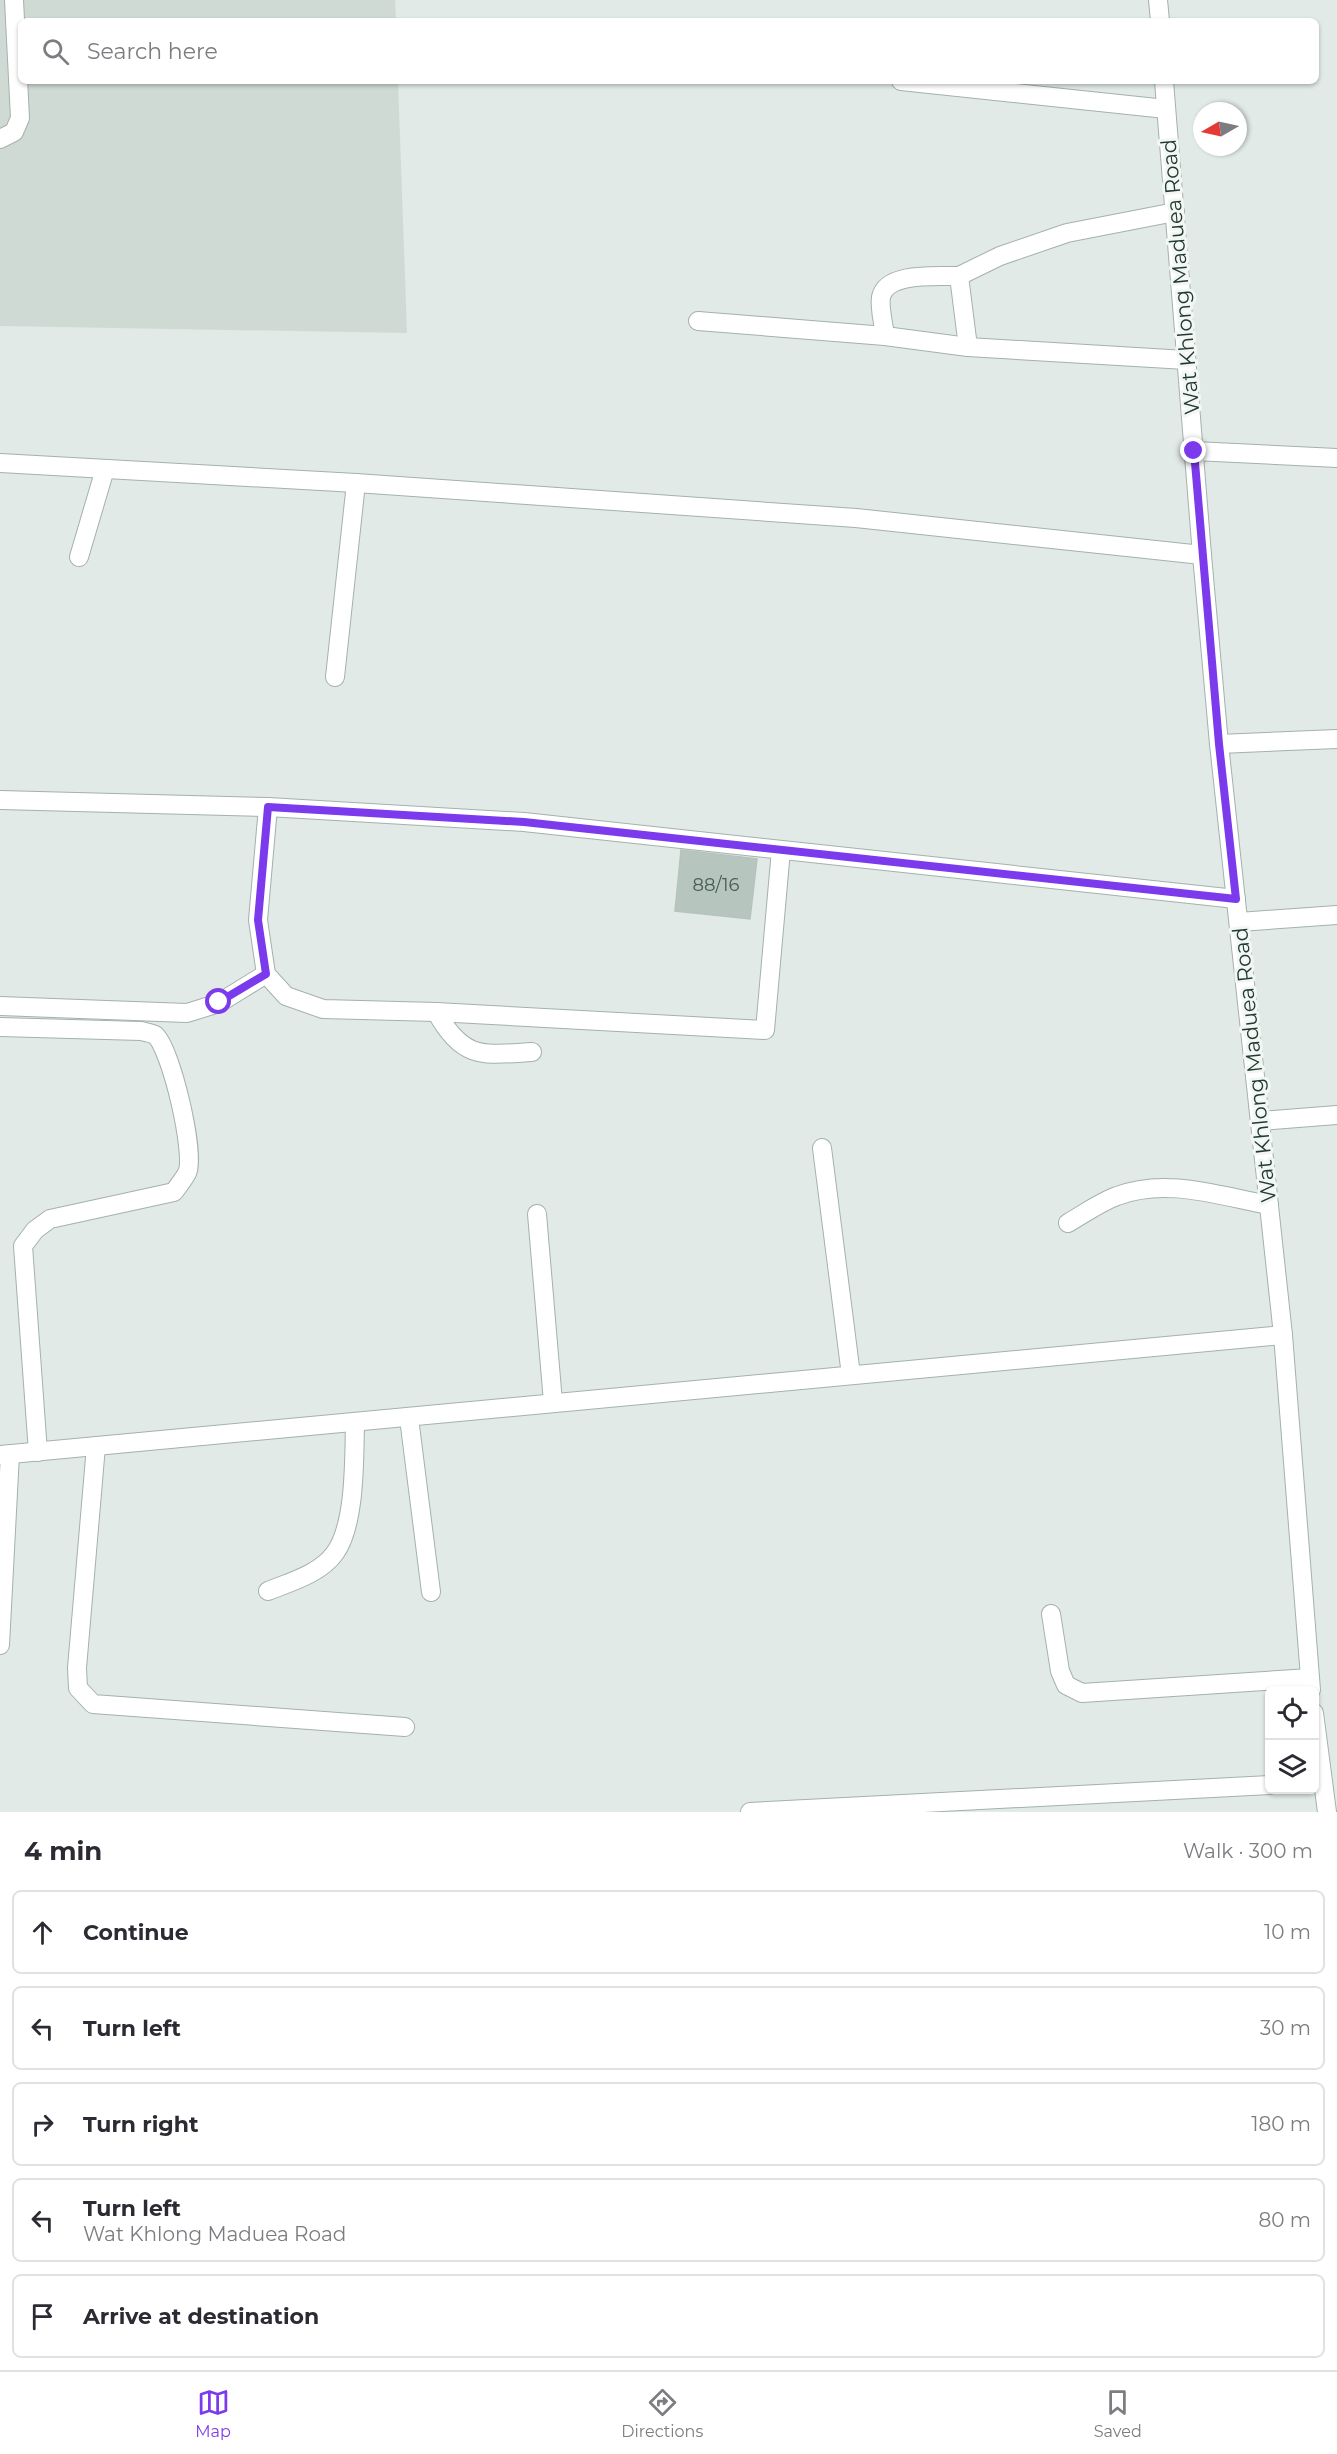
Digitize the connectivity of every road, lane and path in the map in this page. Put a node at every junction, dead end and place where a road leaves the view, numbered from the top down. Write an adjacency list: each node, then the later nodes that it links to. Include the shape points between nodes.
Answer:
1 (14, 0): 4 (street)
2 (1158, 0): 3 (street)
3 (1160, 18)
4 (18, 79)
5 (18, 84): 9 (street, via 20,118 14,132)
6 (929, 84): 8 (street)
7 (1164, 84): 8 (street, Wat Khlong Maduea Road)
8 (1166, 109): 10 (street, Wat Khlong Maduea Road)
9 (0, 138)
10 (1175, 212): 11 (street, via 1067,233 1000,256); 15 (street, Wat Khlong Maduea Road)
11 (959, 276): 13 (street, via 898,279 888,287 881,298); 14 (street)
12 (699, 321): 13 (street)
13 (885, 336): 14 (street)
14 (968, 347): 15 (street)
15 (1186, 360): 16 (street, Wat Khlong Maduea Road)
16 (1194, 451): 17 (street); 21 (street, Wat Khlong Maduea Road)
17 (1337, 458)
18 (0, 463): 19 (street)
19 (105, 469): 20 (street); 22 (street)
20 (356, 483): 21 (street, via 856,518); 23 (street)
21 (1202, 555): 25 (street, Wat Khlong Maduea Road)
22 (78, 557)
23 (335, 677)
24 (1337, 739): 25 (street)
25 (1219, 744): 29 (street, Wat Khlong Maduea Road)
26 (0, 800): 27 (street)
27 (268, 807): 28 (street, via 524,822); 32 (street, via 258,920)
28 (781, 850): 29 (street); 34 (street, via 765,1030)
29 (1236, 899): 31 (street, Wat Khlong Maduea Road)
30 (1337, 915): 31 (street)
31 (1239, 922): 38 (street, Wat Khlong Maduea Road)
32 (266, 974): 33 (street, via 219,1002 187,1013); 34 (street, via 286,996 323,1009)
33 (0, 1006)
34 (436, 1012): 36 (street, via 449,1034 466,1048 485,1054)
35 (0, 1028): 49 (street, via 141,1031 155,1036 168,1057 179,1094 188,1149 188,1172 174,1192 50,1220 35,1230 23,1246)
36 (532, 1052)
37 (1337, 1115): 38 (street)
38 (1260, 1121): 40 (street, Wat Khlong Maduea Road)
39 (822, 1148): 44 (street)
40 (1269, 1205): 42 (street, via 1183,1188 1145,1188 1116,1196); 43 (street, Wat Khlong Maduea Road)
41 (537, 1214): 45 (street)
42 (1068, 1222)
43 (1283, 1335): 44 (street); 56 (street, Wat Khlong Maduea Road)
44 (851, 1375): 45 (street)
45 (553, 1402): 46 (street)
46 (409, 1418): 47 (street); 53 (street)
47 (355, 1422): 48 (street); 52 (street, via 353,1486 345,1528 335,1554 312,1573)
48 (96, 1446): 49 (street); 57 (street, via 77,1668 78,1688 93,1704)
49 (38, 1452): 50 (street)
50 (5, 1455): 51 (street)
51 (4, 1512): 55 (street)
52 (268, 1591)
53 (431, 1592)
54 (1051, 1614): 56 (street, via 1060,1671 1066,1685 1082,1693)
55 (0, 1645)
56 (1310, 1684)
57 (405, 1727)
58 (1318, 1740): 59 (street)
59 (1325, 1782): 63 (street)
60 (1265, 1785): 61 (street)
61 (856, 1809): 62 (street)
62 (750, 1812)
63 (1326, 1812)

